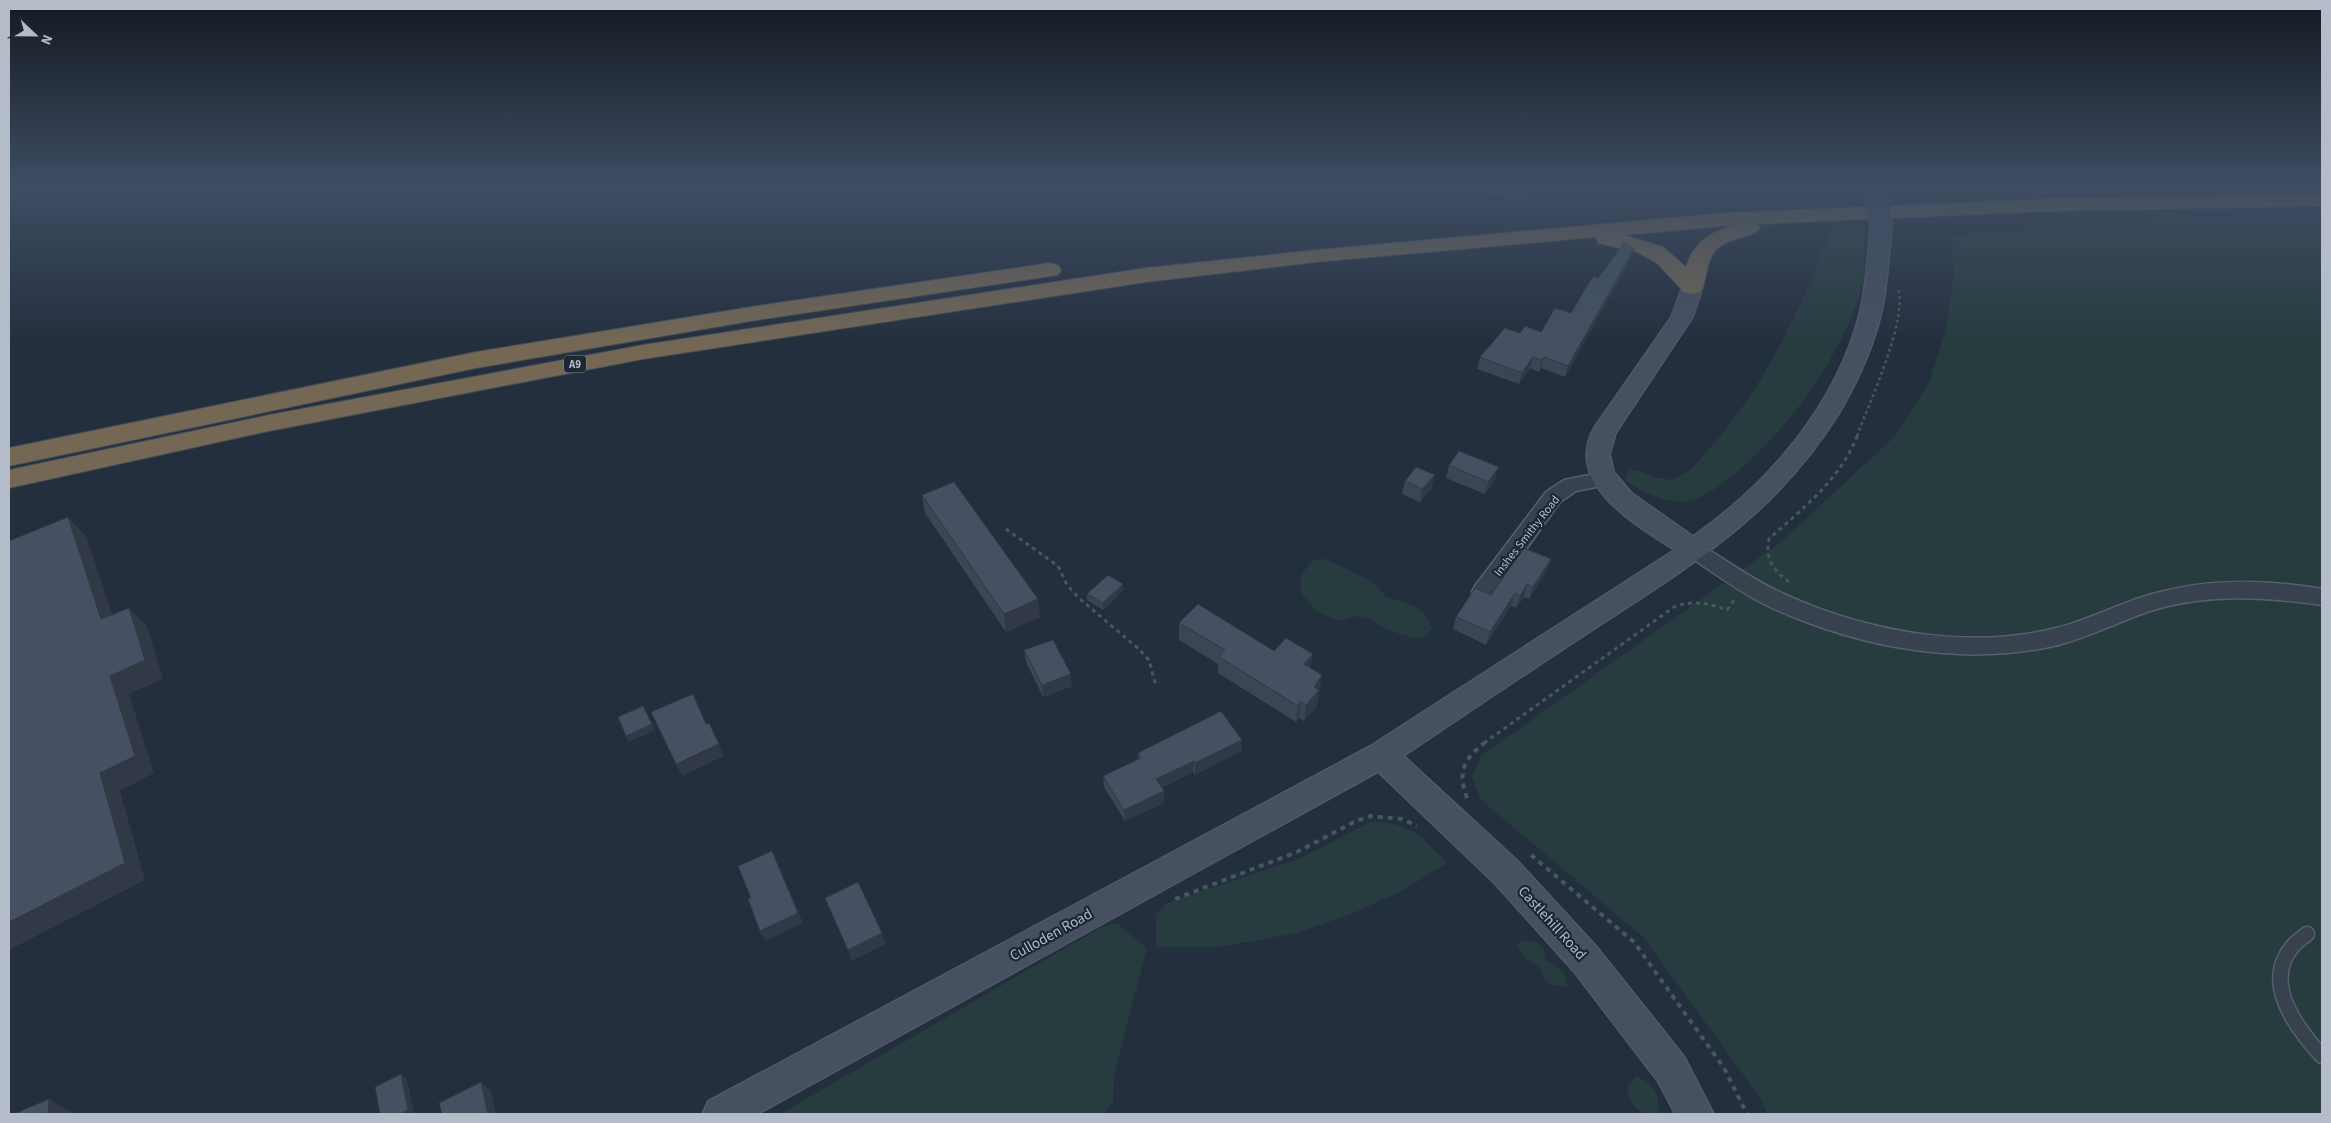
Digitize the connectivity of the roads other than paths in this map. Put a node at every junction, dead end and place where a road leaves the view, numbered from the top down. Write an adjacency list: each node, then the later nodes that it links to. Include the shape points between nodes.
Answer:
1 (1306, 238): 7 (highway, A9, via 1060,269 757,313 476,360)
2 (1497, 238): 8 (highway, A9, via 1146,275 800,326 468,384)
3 (1605, 238): 6 (highway, A9, via 1642,245 1668,259)
4 (1717, 238): 6 (highway, A9, via 1702,251)
5 (1880, 238): 10 (main road, Culloden Road, bridge, via 1868,322 1852,365 1830,409 1786,468 1746,509)
6 (1692, 287): 9 (main road, via 1682,316 1604,432 1598,446 1597,464)
7 (9, 457)
8 (9, 479)
9 (1605, 479): 10 (main road, via 1639,512); 11 (street, Inshes Smithy Road, via 1572,485 1553,498)
10 (1694, 550): 12 (street, via 1778,601 1838,624 1901,638 1956,644 2004,644 2052,637 2091,626 2152,602 2187,594 2230,590); 13 (main road, Culloden Road)
11 (1483, 592)
12 (2322, 597)
13 (1381, 755): 16 (main road, Culloden Road); 17 (main road, Castlehill Road, via 1506,872 1586,960 1671,1069)
14 (2307, 934): 15 (lane, via 2291,948 2283,966 2282,992 2290,1017)
15 (2322, 1056)
16 (721, 1114)
17 (1695, 1114)

